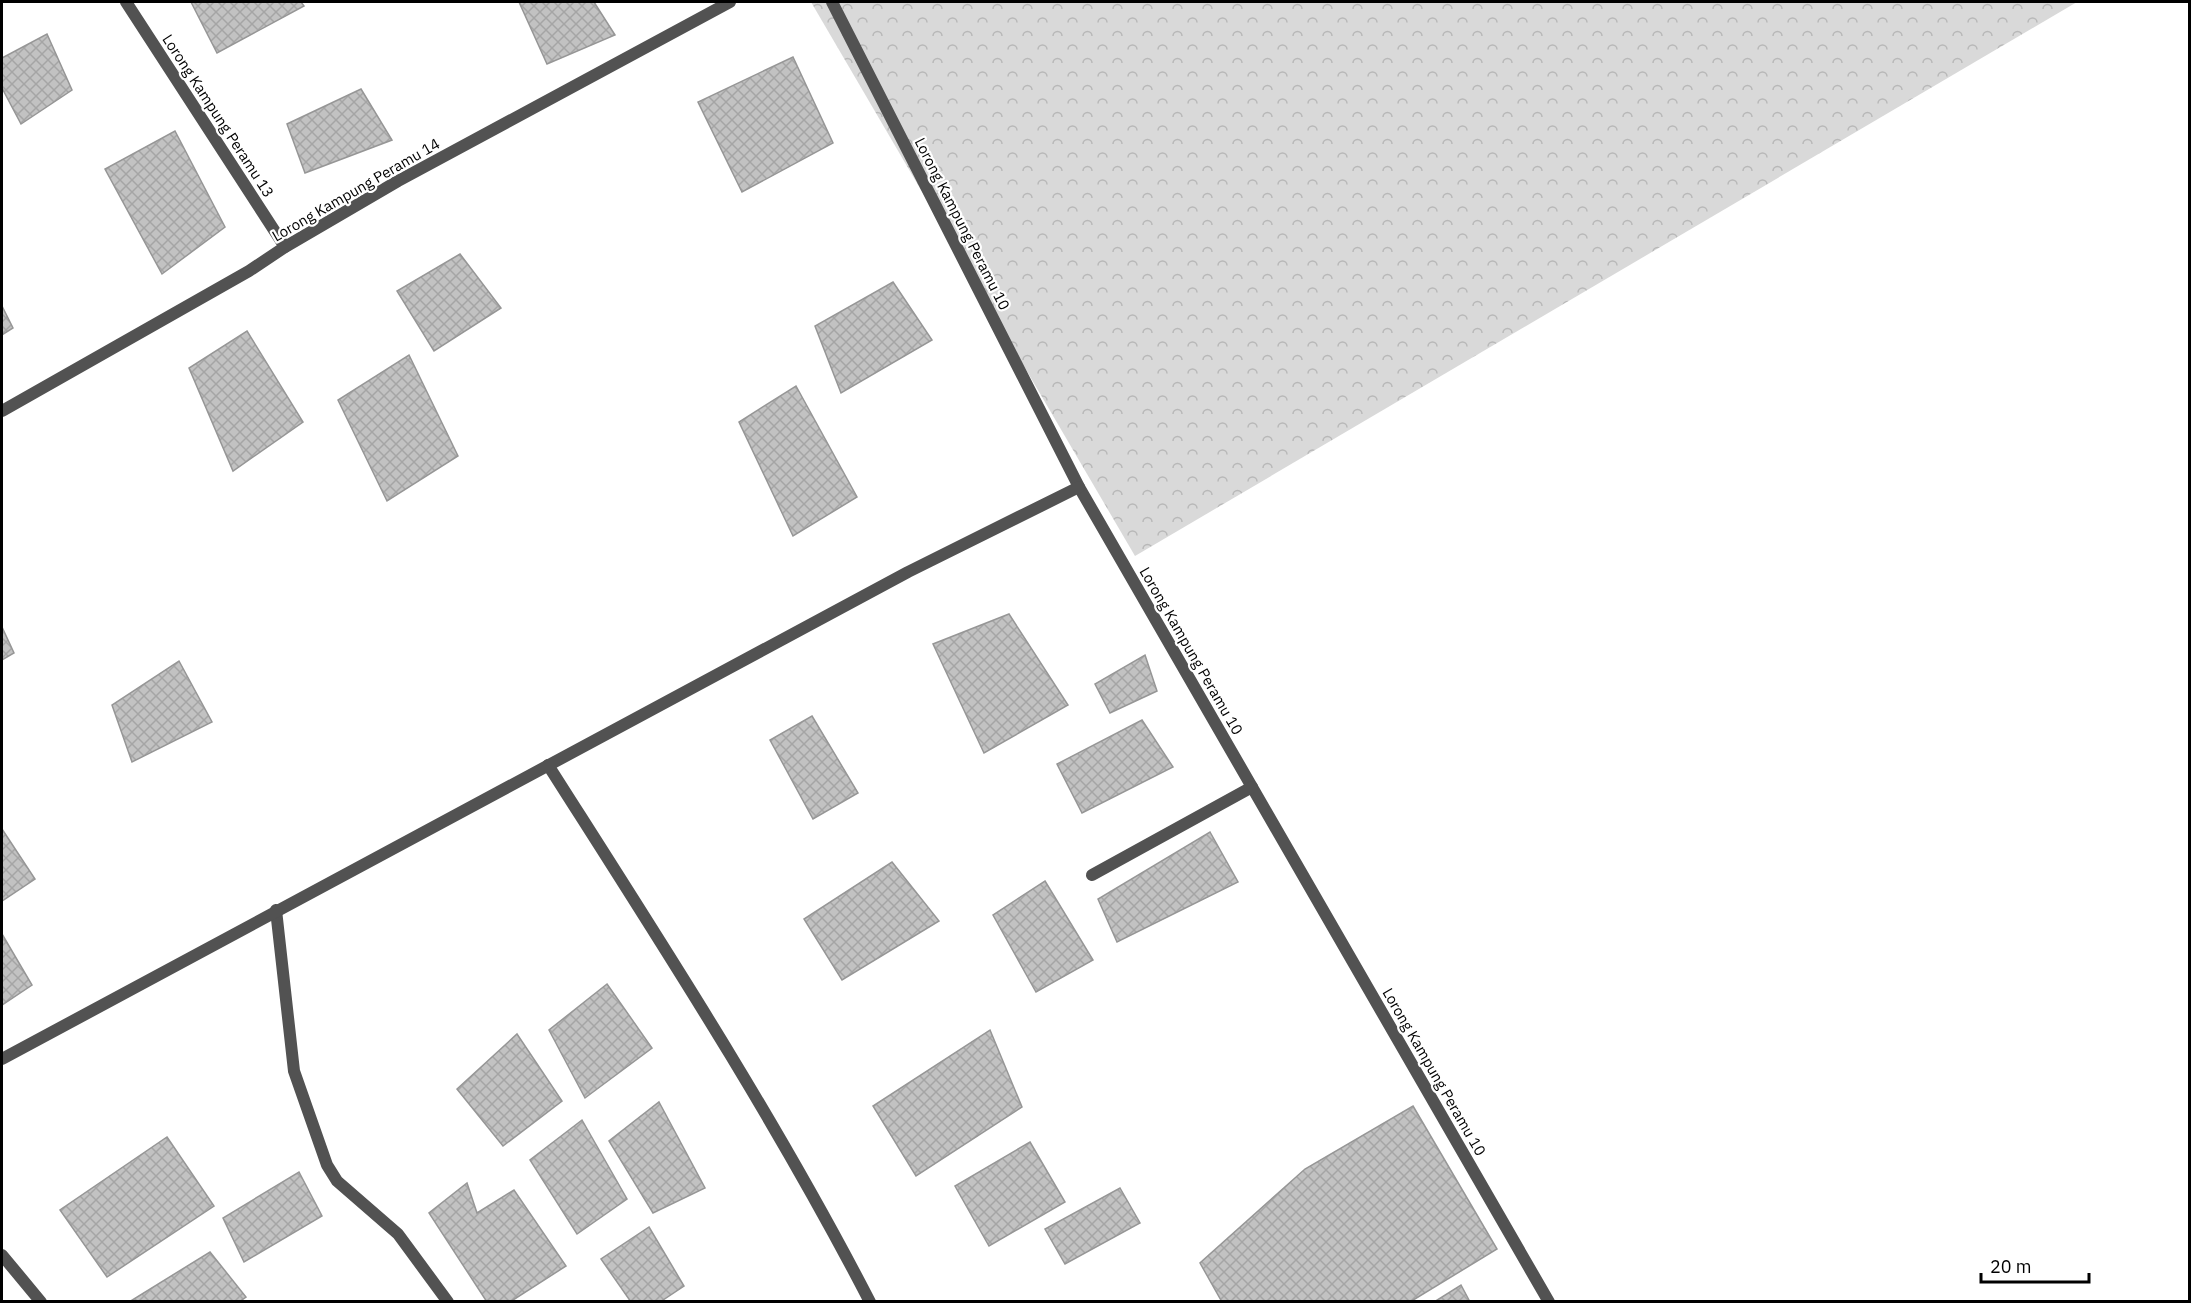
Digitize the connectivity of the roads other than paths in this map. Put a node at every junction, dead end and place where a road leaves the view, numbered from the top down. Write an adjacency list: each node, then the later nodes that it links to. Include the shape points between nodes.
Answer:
1 (126, 2): 4 (street, Lorong Kampung Peramu 13)
2 (730, 2): 4 (street, Lorong Kampung Peramu 14, via 398,181)
3 (832, 2): 6 (street, Lorong Kampung Peramu 10)
4 (285, 247): 5 (street, Lorong Kampung Peramu 14)
5 (2, 411)
6 (1079, 487): 7 (street, via 908,572); 8 (street, Lorong Kampung Peramu 10)
7 (548, 765): 10 (street); 15 (street, via 723,1040)
8 (1252, 787): 9 (street); 16 (street, Lorong Kampung Peramu 10)
9 (1092, 875)
10 (276, 910): 11 (street); 14 (street, via 294,1071 327,1165 337,1181 398,1234)
11 (2, 1059)
12 (2, 1255): 13 (street)
13 (41, 1302)
14 (448, 1302)
15 (870, 1302)
16 (1550, 1302)

